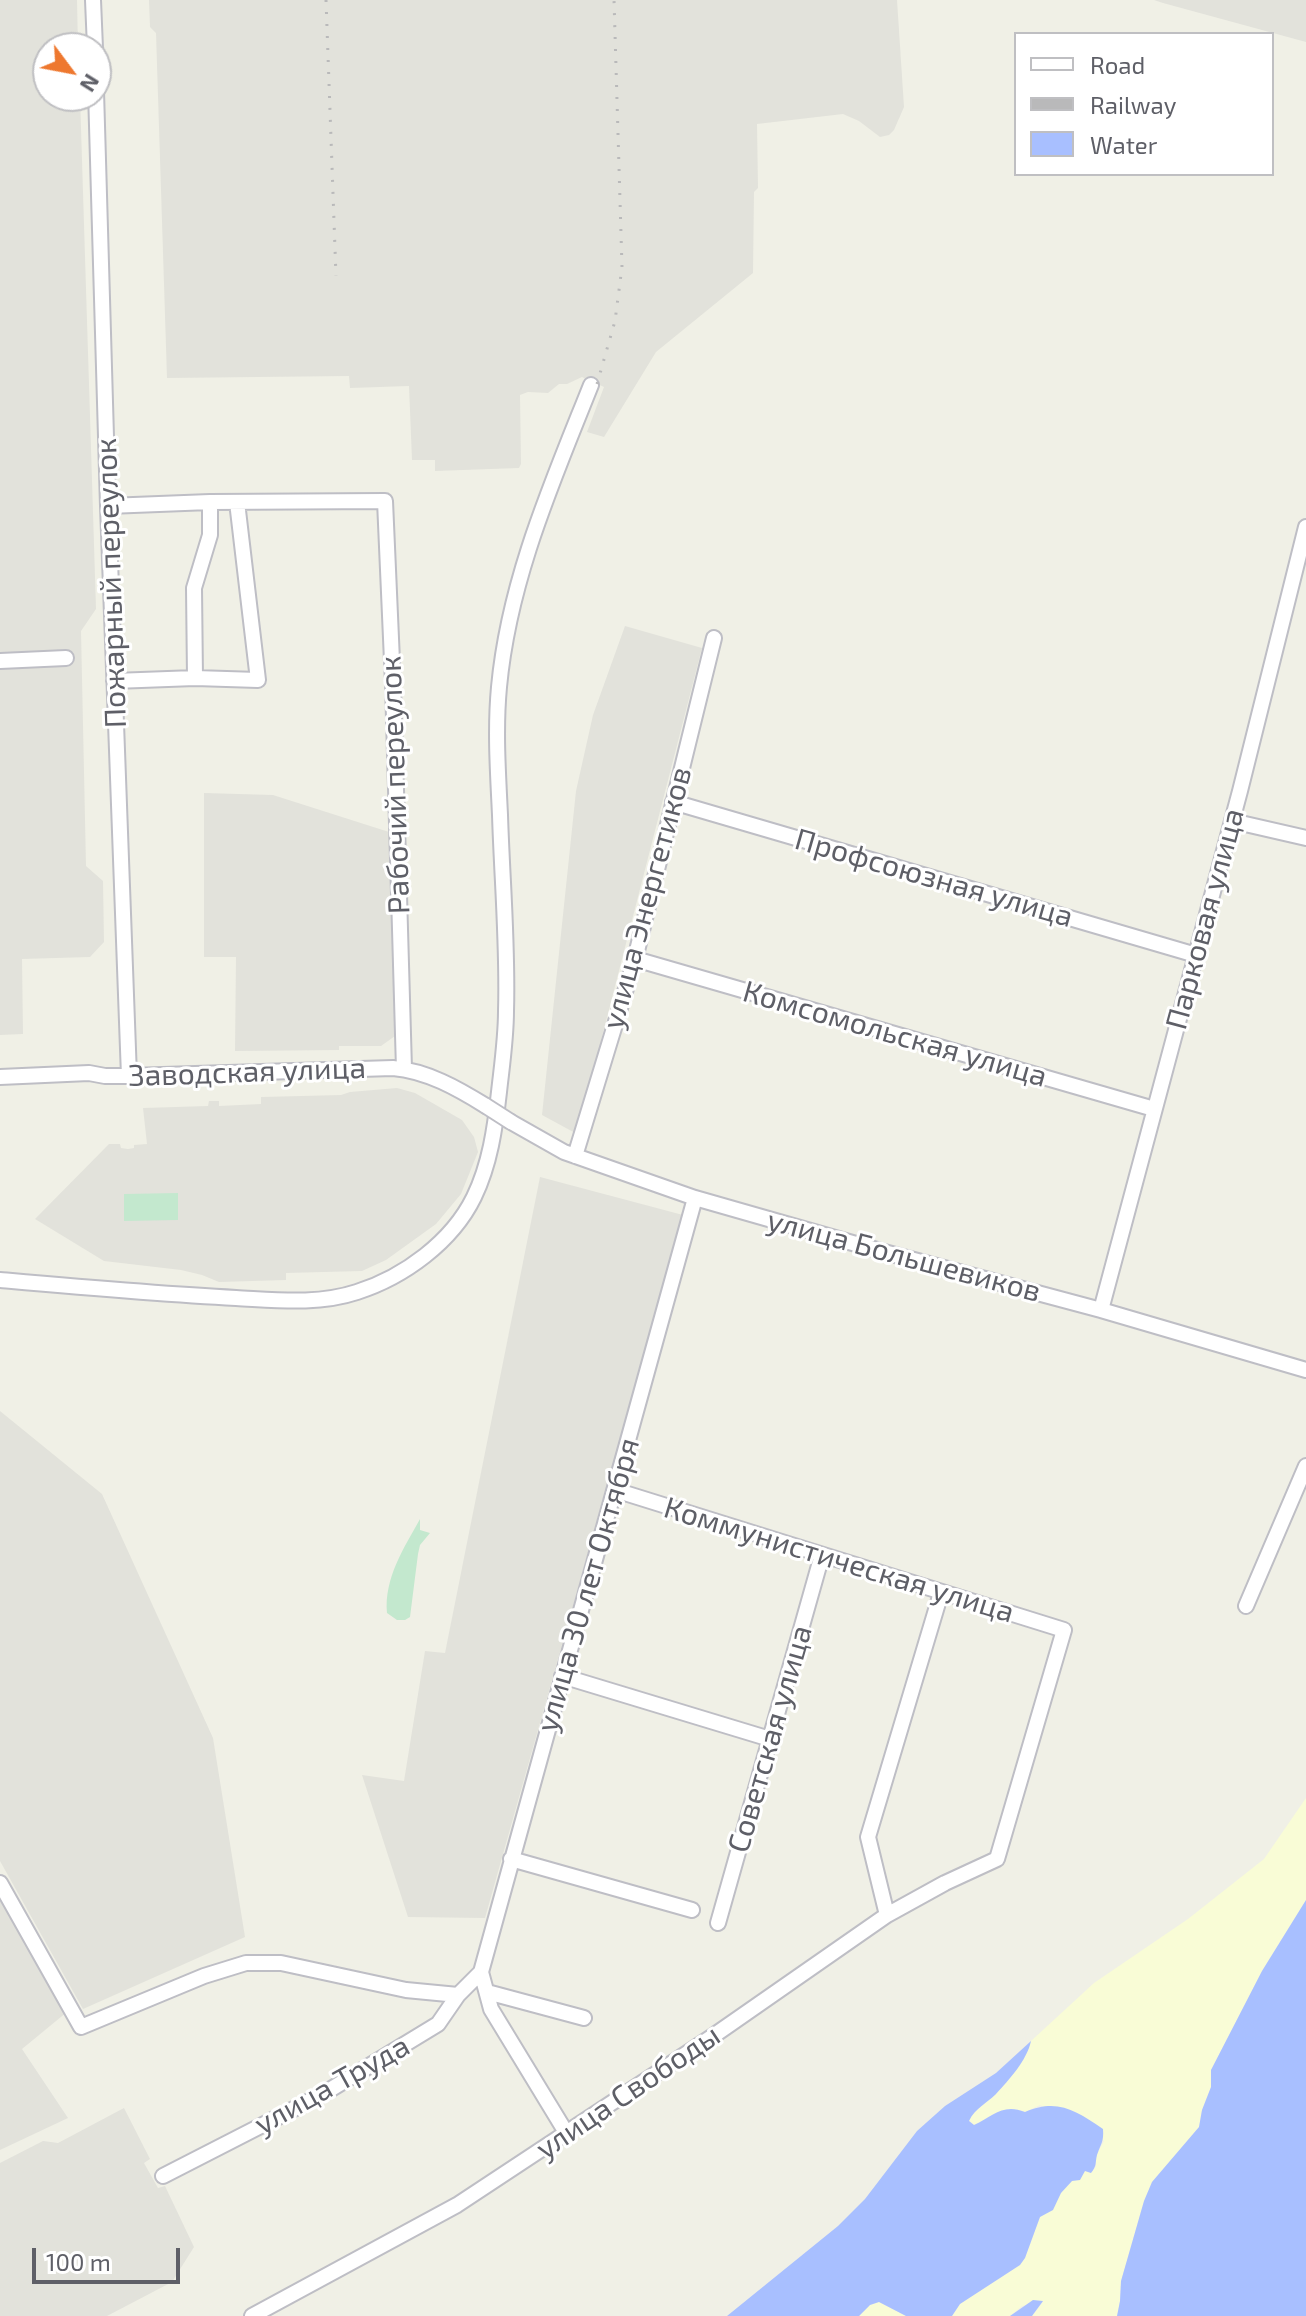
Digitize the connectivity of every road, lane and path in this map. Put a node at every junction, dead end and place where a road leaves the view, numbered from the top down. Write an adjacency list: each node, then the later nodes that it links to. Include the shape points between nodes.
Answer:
1 (93, 0): 2 (street)
2 (94, 32)
3 (97, 112): 7 (street, Пожарный переулок)
4 (591, 385): 26 (street, via 530,544 505,640 497,735 506,1029 489,1154 467,1209 415,1263 379,1284 330,1299 188,1296)
5 (210, 502): 6 (street); 7 (street); 12 (street, via 210,535 194,588)
6 (237, 502): 12 (street, via 258,680); 19 (street, Рабочий переулок, via 385,501)
7 (108, 506): 13 (street, Пожарный переулок)
8 (1306, 527): 15 (street, Парковая улица)
9 (714, 638): 14 (street, улица Энергетиков)
10 (66, 658): 11 (street)
11 (0, 661)
12 (195, 678): 13 (street)
13 (114, 681): 20 (street, Пожарный переулок)
14 (673, 802): 17 (street, Профсоюзная улица); 18 (street, улица Энергетиков)
15 (1232, 821): 16 (street); 17 (street, Парковая улица)
16 (1306, 838)
17 (1196, 955): 22 (street, Парковая улица)
18 (635, 959): 22 (street, Комсомольская улица); 24 (street, улица Энергетиков)
19 (404, 1069): 20 (street, Заводская улица); 23 (street, Заводская улица, bridge, via 449,1084)
20 (129, 1076): 21 (street, Заводская улица)
21 (0, 1077)
22 (1154, 1109): 27 (street, Парковая улица)
23 (511, 1122): 24 (street, улица Большевиков)
24 (575, 1156): 25 (street, улица Большевиков)
25 (695, 1198): 27 (street, улица Большевиков); 30 (street, улица 30 лет Октября)
26 (0, 1280)
27 (1101, 1310): 28 (street, улица Большевиков)
28 (1306, 1370)
29 (1306, 1466): 33 (street)
30 (615, 1490): 31 (street, Коммунистическая улица); 34 (street, улица 30 лет Октября)
31 (822, 1555): 32 (street, Коммунистическая улица); 35 (street, Советская улица)
32 (941, 1593): 37 (street, Коммунистическая улица, via 1064,1630); 40 (street, via 868,1837)
33 (1246, 1606)
34 (562, 1676): 35 (street); 36 (street, улица 30 лет Октября)
35 (770, 1739): 41 (street, Советская улица)
36 (511, 1859): 39 (street); 42 (street, улица 30 лет Октября)
37 (997, 1859): 40 (street, улица Свободы)
38 (0, 1883): 44 (street, via 81,2027 246,1963 281,1963 406,1990)
39 (692, 1910)
40 (887, 1915): 46 (street, улица Свободы)
41 (718, 1923)
42 (481, 1972): 43 (street); 44 (street, улица Труда)
43 (487, 1992): 45 (street); 46 (street, via 491,2009)
44 (458, 1995): 47 (street, улица Труда, via 438,2024 323,2094)
45 (584, 2018)
46 (567, 2134): 48 (street, улица Свободы, via 457,2205)
47 (163, 2176)
48 (252, 2316)

